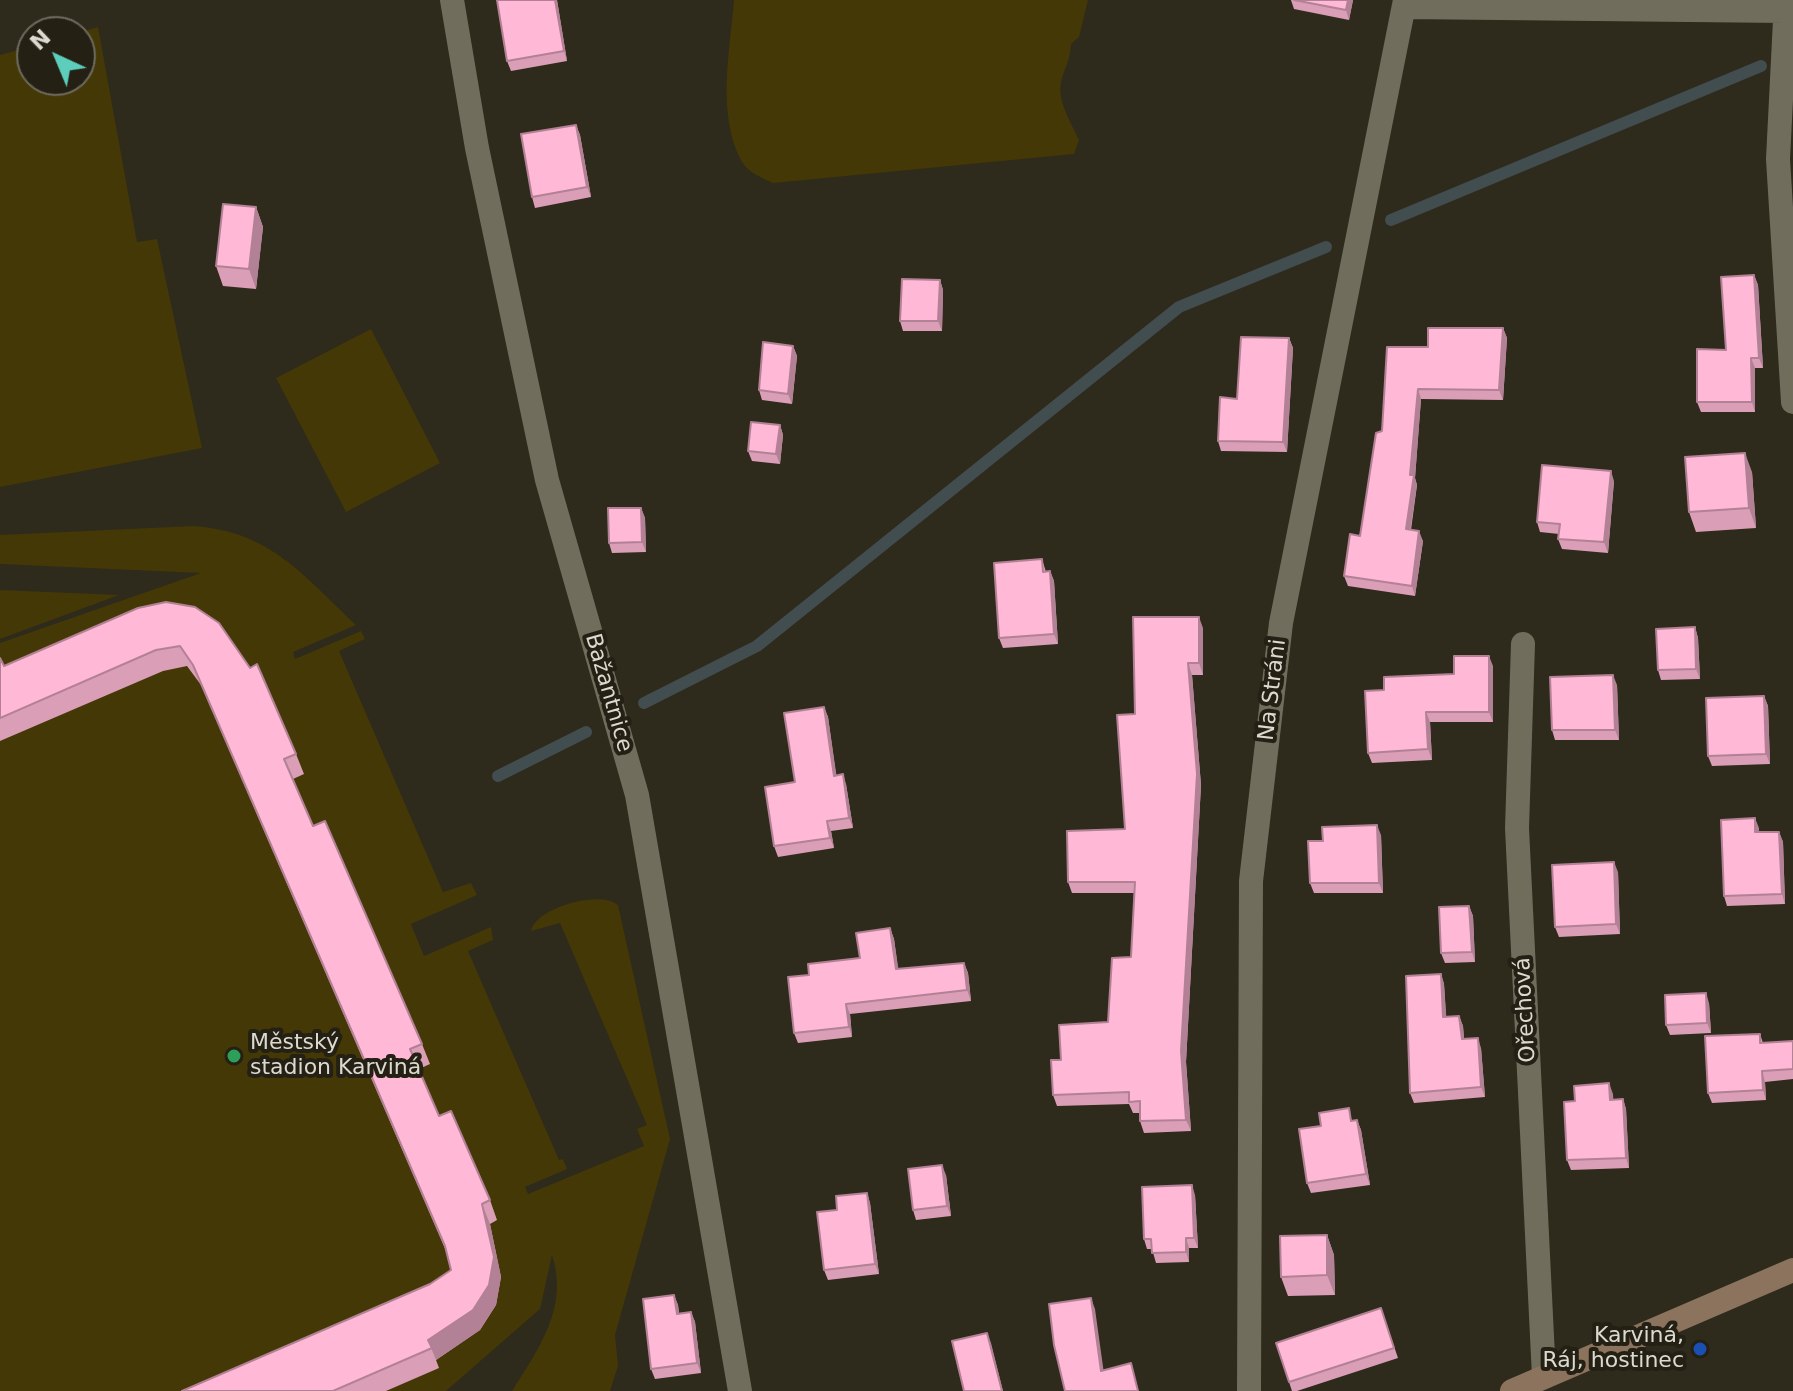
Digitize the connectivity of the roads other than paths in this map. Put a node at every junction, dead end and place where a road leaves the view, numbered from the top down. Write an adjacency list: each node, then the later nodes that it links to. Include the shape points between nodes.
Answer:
1 (452, 0): 8 (street, Bažantnice, via 477,148 547,480 637,795)
2 (1404, 4): 3 (street); 9 (street, Na Stráni, via 1281,623 1251,881)
3 (1785, 6): 4 (street, via 1778,159)
4 (1793, 402)
5 (1523, 644): 7 (street, Ořechová, via 1517,828)
6 (1793, 1270): 7 (street)
7 (1544, 1377): 10 (street)
8 (740, 1391)
9 (1249, 1391)
10 (1512, 1391)

